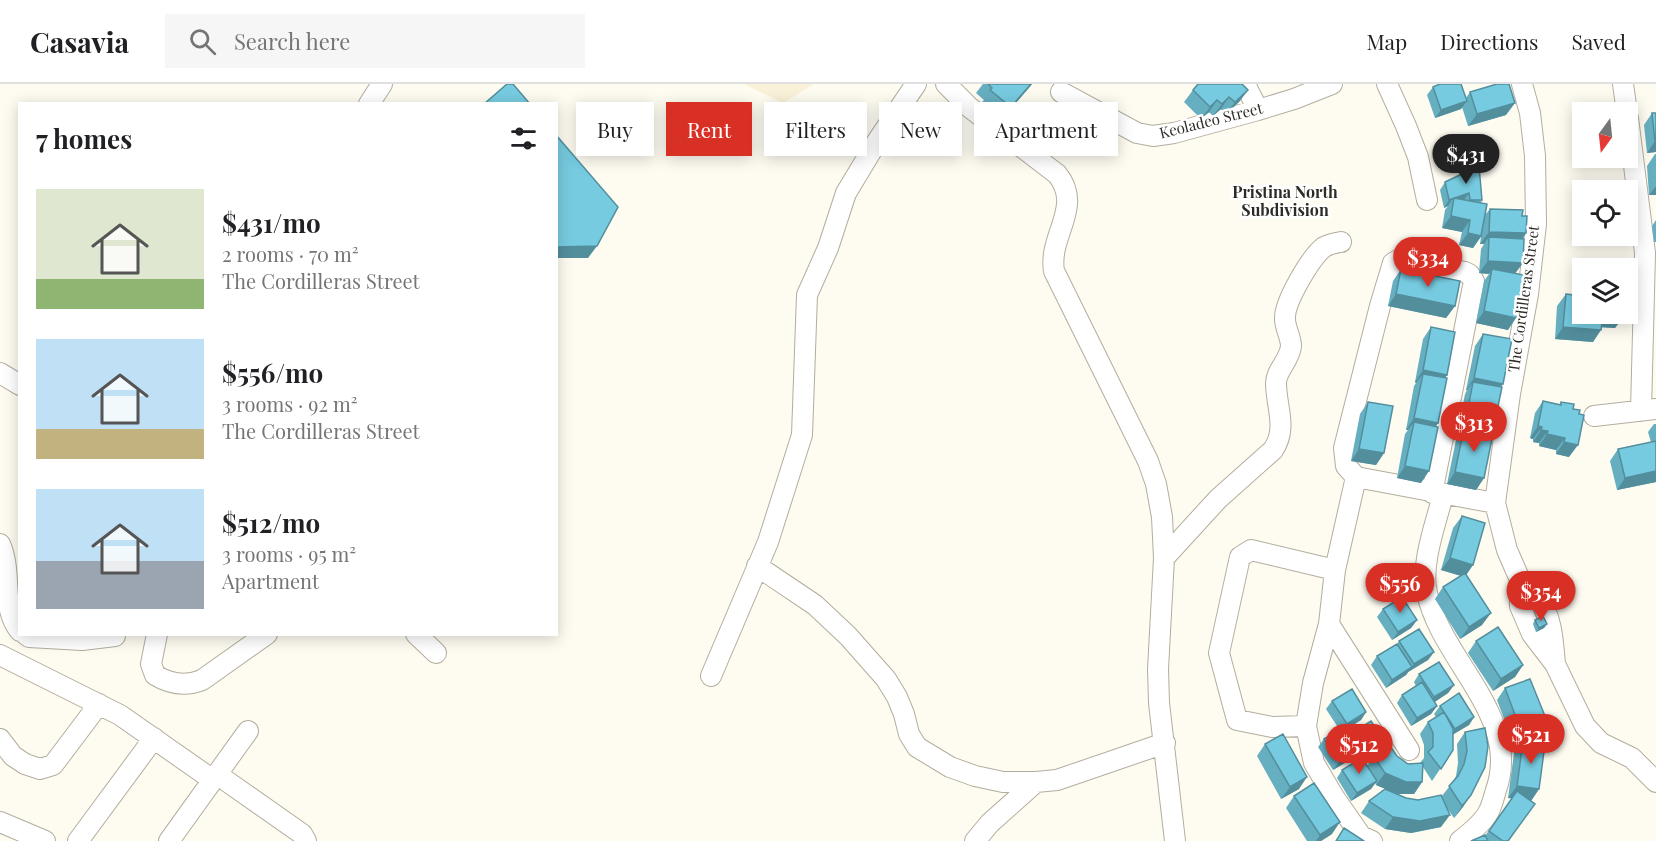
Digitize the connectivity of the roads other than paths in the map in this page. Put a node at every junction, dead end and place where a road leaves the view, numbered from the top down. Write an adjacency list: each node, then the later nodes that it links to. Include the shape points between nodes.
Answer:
1 (382, 84): 10 (street)
2 (916, 84): 25 (street, via 846,194 807,295 802,435)
3 (946, 84): 24 (street, via 1065,184 1067,206 1054,251 1054,271 1148,461 1162,518)
4 (1245, 84): 12 (street)
5 (1332, 84): 12 (street, Keoladeo Street)
6 (1387, 84): 14 (street, via 1418,157)
7 (1522, 84): 22 (street, The Cordilleras Street, via 1535,156 1536,224)
8 (1623, 84): 11 (street)
9 (1061, 92): 12 (street, Keoladeo Street, via 1137,133 1154,136)
10 (370, 102)
11 (1626, 102)
12 (1258, 110)
13 (1634, 168): 18 (street, via 1645,253)
14 (1426, 200)
15 (1341, 242): 24 (street, via 1325,246 1317,254 1287,309 1291,346 1275,381 1281,433 1278,444 1218,499)
16 (0, 373): 17 (street)
17 (18, 384)
18 (1649, 410): 19 (street)
19 (1594, 416)
20 (1356, 477): 21 (street); 21 (street, via 1346,466 1344,448 1391,268 1396,260 1404,259 1465,272 1474,281); 26 (street)
21 (1438, 494): 22 (street); 55 (street, via 1425,576 1426,593 1452,651 1493,720 1502,774 1488,813)
22 (1495, 503): 46 (street, The Cordilleras Street, via 1507,550 1521,582 1538,597 1548,619 1555,664 1585,726 1600,743 1632,758)
23 (0, 544): 28 (street, via 5,556 5,596 10,621)
24 (1164, 558): 42 (street, via 1158,669)
25 (757, 566): 36 (street); 45 (street, via 815,605 868,657 897,697 916,747 975,776 1003,782)
26 (1335, 570): 27 (street); 38 (street, via 1251,550 1240,557 1220,653 1237,720 1272,727)
27 (1329, 624): 38 (street); 43 (street)
28 (18, 629)
29 (28, 636): 30 (street, via 82,640)
30 (116, 636)
31 (157, 636): 32 (street, via 151,664 155,675 177,684 202,680)
32 (264, 636)
33 (418, 636): 34 (street)
34 (436, 653)
35 (0, 655): 37 (street)
36 (711, 676)
37 (99, 704): 40 (street); 41 (street, via 53,765 40,769 25,764)
38 (1306, 726): 54 (street, via 1314,763 1361,837)
39 (248, 731): 44 (street)
40 (154, 738): 44 (street); 50 (street)
41 (0, 739)
42 (1165, 743): 45 (street, via 1057,780); 53 (street)
43 (1410, 750)
44 (215, 777): 48 (street); 51 (street, via 302,834)
45 (1036, 782): 52 (street)
46 (1656, 782)
47 (0, 822): 49 (street)
48 (180, 837)
49 (45, 841)
50 (78, 841)
51 (306, 841)
52 (975, 841)
53 (1175, 841)
54 (1372, 841)
55 (1460, 841)

